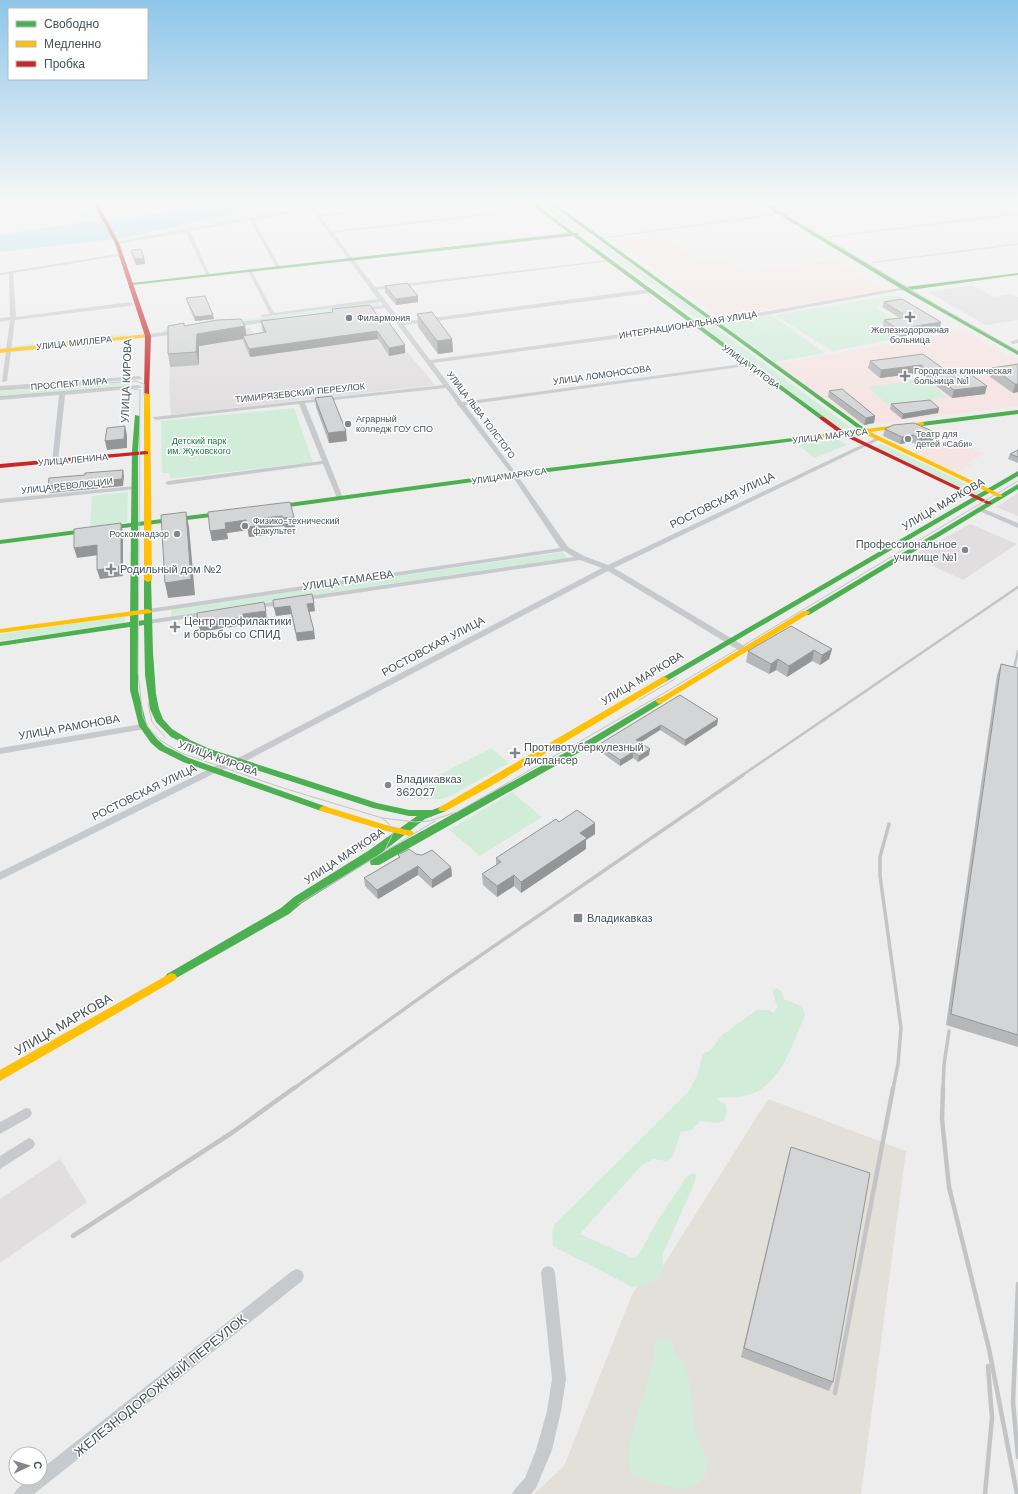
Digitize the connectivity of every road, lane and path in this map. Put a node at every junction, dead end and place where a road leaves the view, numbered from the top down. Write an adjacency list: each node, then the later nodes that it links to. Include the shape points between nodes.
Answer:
1 (11, 272): 23 (street)
2 (124, 273): 14 (main road, УЛИЦА КИРОВА)
3 (126, 273): 14 (main road, УЛИЦА КИРОВА)
4 (227, 273): 13 (main road)
5 (250, 273): 22 (street)
6 (362, 273): 16 (street, УЛИЦА ЛЬВА ТОЛСТОГО)
7 (511, 273): 16 (street)
8 (625, 273): 18 (main road, УЛИЦА ТИТОВА)
9 (648, 273): 26 (main road, УЛИЦА ТИТОВА)
10 (880, 273): 17 (main road)
11 (890, 273): 15 (main road)
12 (1018, 274): 15 (main road, ИНТЕРНАЦИОНАЛЬНАЯ УЛИЦА)
13 (208, 275): 14 (main road)
14 (129, 284): 20 (main road, УЛИЦА КИРОВА); 31 (main road, УЛИЦА КИРОВА)
15 (916, 288): 17 (main road, ИНТЕРНАЦИОНАЛЬНАЯ УЛИЦА); 32 (main road)
16 (374, 289): 19 (street, УЛИЦА ЛЬВА ТОЛСТОГО)
17 (905, 289): 26 (street, ИНТЕРНАЦИОНАЛЬНАЯ УЛИЦА); 35 (main road)
18 (649, 291): 27 (street); 28 (main road, УЛИЦА ТИТОВА)
19 (382, 300): 21 (street, УЛИЦА ЛЬВА ТОЛСТОГО); 22 (street)
20 (130, 304): 23 (street); 31 (main road, УЛИЦА КИРОВА)
21 (387, 306): 27 (street, УЛИЦА ЛЬВА ТОЛСТОГО); 29 (street)
22 (273, 315): 25 (street)
23 (14, 318): 24 (street); 34 (street)
24 (0, 320)
25 (228, 320)
26 (715, 322): 28 (street, ИНТЕРНАЦИОНАЛЬНАЯ УЛИЦА); 48 (main road, УЛИЦА ТИТОВА)
27 (401, 324): 36 (street, УЛИЦА ЛЬВА ТОЛСТОГО)
28 (695, 326): 36 (street, ИНТЕРНАЦИОНАЛЬНАЯ УЛИЦА); 37 (main road, УЛИЦА ТИТОВА)
29 (222, 327)
30 (185, 329): 31 (street, УЛИЦА МИЛЛЕРА)
31 (143, 333): 34 (main road, УЛИЦА МИЛЛЕРА); 39 (main road, УЛИЦА КИРОВА); 52 (main road, УЛИЦА КИРОВА)
32 (1016, 342)
33 (0, 346): 34 (main road, УЛИЦА МИЛЛЕРА)
34 (7, 349): 38 (street)
35 (1018, 353)
36 (429, 362): 40 (street, УЛИЦА ЛЬВА ТОЛСТОГО)
37 (747, 364): 45 (street, УЛИЦА ЛОМОНОСОВА); 49 (main road, УЛИЦА ТИТОВА)
38 (4, 380)
39 (139, 382): 41 (street, ПРОСПЕКТ МИРА); 42 (street, ПРОСПЕКТ МИРА); 53 (main road, УЛИЦА КИРОВА)
40 (446, 386): 44 (street, ТИМИРЯЗЕВСКИЙ ПЕРЕУЛОК); 45 (street, УЛИЦА ЛЬВА ТОЛСТОГО)
41 (0, 388)
42 (62, 393): 43 (street, ПРОСПЕКТ МИРА); 54 (street)
43 (0, 399)
44 (302, 403): 47 (street, ТИМИРЯЗЕВСКИЙ ПЕРЕУЛОК); 55 (street)
45 (459, 404): 58 (street, УЛИЦА ЛЬВА ТОЛСТОГО)
46 (1018, 412): 48 (main road, УЛИЦА МАРКУСА)
47 (156, 418)
48 (865, 432): 49 (main road, УЛИЦА МАРКУСА); 50 (main road, УЛИЦА ТИТОВА)
49 (844, 434): 51 (main road, УЛИЦА ТИТОВА); 58 (main road, УЛИЦА МАРКУСА)
50 (878, 439): 51 (street, РОСТОВСКАЯ УЛИЦА); 62 (main road, УЛИЦА ТИТОВА)
51 (864, 445): 65 (main road, УЛИЦА ТИТОВА); 77 (street, РОСТОВСКАЯ УЛИЦА)
52 (146, 453): 53 (main road, УЛИЦА ЛЕНИНА); 71 (main road, УЛИЦА КИРОВА)
53 (135, 454): 54 (main road, УЛИЦА ЛЕНИНА); 61 (main road, УЛИЦА КИРОВА)
54 (54, 462): 56 (main road, УЛИЦА ЛЕНИНА)
55 (326, 462): 59 (street); 64 (street)
56 (0, 466)
57 (1018, 473): 62 (main road, УЛИЦА МАРКОВА)
58 (514, 475): 64 (main road, УЛИЦА МАРКУСА); 75 (street, УЛИЦА ЛЬВА ТОЛСТОГО)
59 (168, 483)
60 (1018, 486): 63 (main road, УЛИЦА МАРКОВА)
61 (135, 488): 66 (street, УЛИЦА РЕВОЛЮЦИИ); 72 (main road, УЛИЦА КИРОВА)
62 (989, 491): 63 (main road, УЛИЦА ТИТОВА); 65 (main road, УЛИЦА МАРКОВА)
63 (1000, 496): 67 (main road, УЛИЦА МАРКОВА)
64 (340, 498): 68 (main road, УЛИЦА МАРКУСА)
65 (977, 498): 67 (main road, УЛИЦА ТИТОВА); 85 (main road, УЛИЦА МАРКОВА)
66 (0, 501)
67 (989, 503): 69 (main road, УЛИЦА МАРКОВА)
68 (261, 508)
69 (980, 509): 73 (street); 87 (main road, УЛИЦА МАРКОВА)
70 (237, 512): 71 (main road)
71 (146, 523): 72 (main road); 79 (main road, УЛИЦА КИРОВА)
72 (134, 525): 74 (main road); 81 (main road, УЛИЦА КИРОВА)
73 (1018, 526)
74 (0, 542)
75 (565, 549): 76 (street, УЛИЦА ЛЬВА ТОЛСТОГО); 79 (street, УЛИЦА ТАМАЕВА)
76 (581, 558): 77 (street, УЛИЦА ЛЬВА ТОЛСТОГО); 78 (street, УЛИЦА ТАМАЕВА)
77 (608, 568): 85 (street, УЛИЦА ЛЬВА ТОЛСТОГО); 90 (street, РОСТОВСКАЯ УЛИЦА)
78 (246, 608)
79 (148, 611): 81 (main road, УЛИЦА ТАМАЕВА); 82 (main road, УЛИЦА КИРОВА)
80 (215, 612): 82 (street)
81 (134, 613): 83 (main road, УЛИЦА КИРОВА); 84 (main road, УЛИЦА ТАМАЕВА)
82 (148, 622): 83 (main road); 90 (main road, УЛИЦА КИРОВА, via 152,701 160,723 188,743)
83 (134, 624): 86 (main road); 88 (main road, УЛИЦА КИРОВА, via 134,690)
84 (0, 632)
85 (729, 640): 87 (street, УЛИЦА ЛЬВА ТОЛСТОГО); 92 (main road, УЛИЦА МАРКОВА, via 488,784 447,807)
86 (0, 644)
87 (744, 650): 95 (main road, УЛИЦА МАРКОВА, via 593,741)
88 (142, 726): 89 (street, УЛИЦА РАМОНОВА); 91 (main road, УЛИЦА КИРОВА, via 152,740 169,753)
89 (0, 752)
90 (237, 761): 91 (street, РОСТОВСКАЯ УЛИЦА); 92 (main road, УЛИЦА КИРОВА, via 387,809 418,813)
91 (214, 770): 93 (main road, УЛИЦА КИРОВА); 97 (street, РОСТОВСКАЯ УЛИЦА)
92 (433, 811): 94 (main road, УЛИЦА МАРКОВА)
93 (369, 823): 94 (main road, УЛИЦА КИРОВА); 96 (main road, via 380,835 381,842)
94 (402, 832): 95 (main road, УЛИЦА КИРОВА); 96 (main road, УЛИЦА МАРКОВА)
95 (427, 833): 98 (main road, УЛИЦА МАРКОВА, via 302,906)
96 (372, 854): 98 (main road, УЛИЦА МАРКОВА, via 298,900)
97 (0, 876)
98 (285, 911): 99 (main road, УЛИЦА МАРКОВА)
99 (0, 1076)
100 (26, 1113): 101 (street)
101 (0, 1128)
102 (29, 1144): 103 (street)
103 (0, 1163)
104 (548, 1273): 107 (street, via 559,1379 544,1450 531,1483)
105 (297, 1276): 106 (street, ЖЕЛЕЗНОДОРОЖНЫЙ ПЕРЕУЛОК)
106 (22, 1494)
107 (520, 1494)

